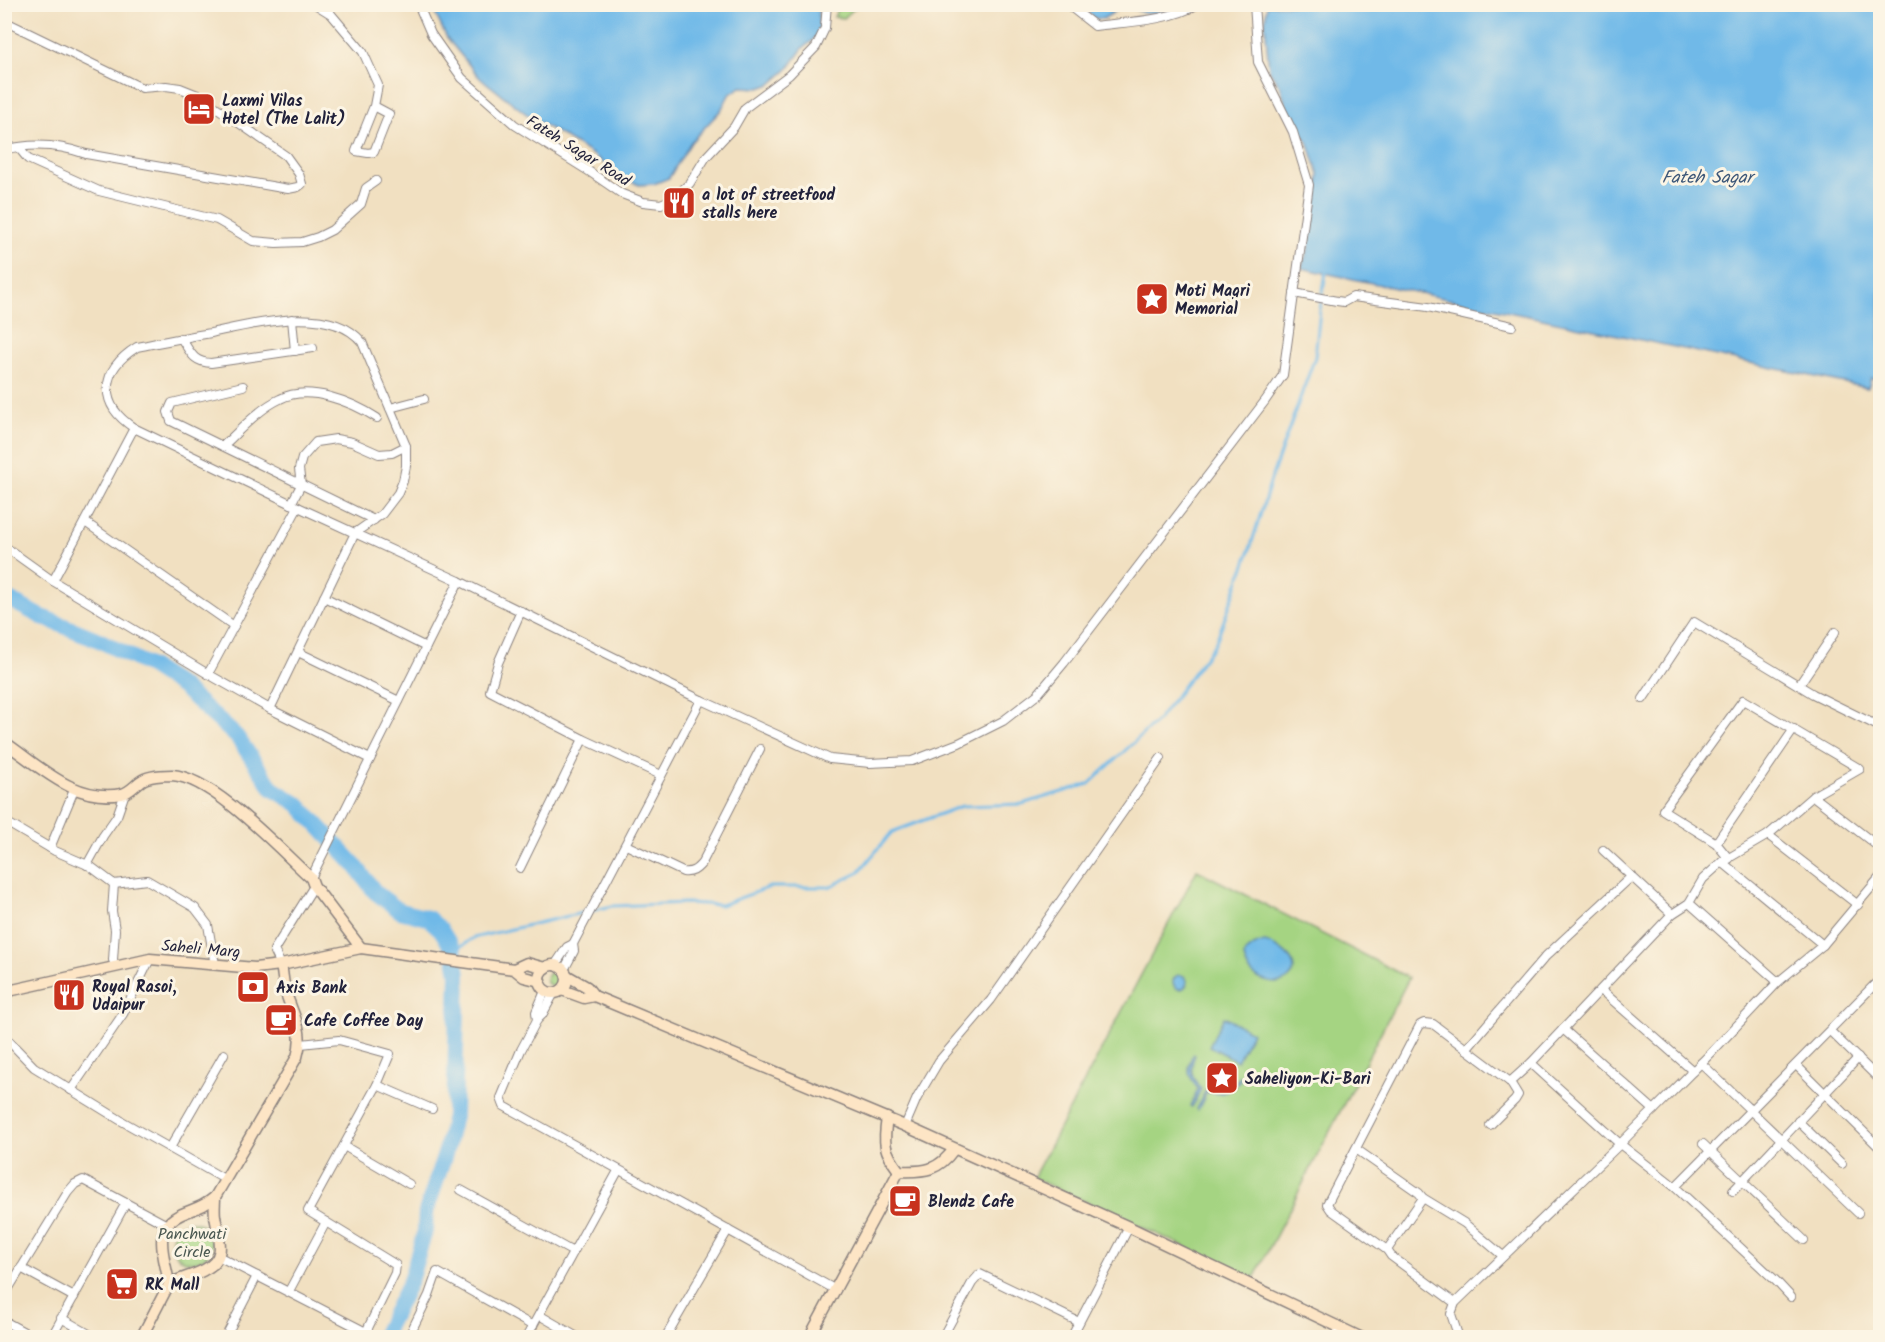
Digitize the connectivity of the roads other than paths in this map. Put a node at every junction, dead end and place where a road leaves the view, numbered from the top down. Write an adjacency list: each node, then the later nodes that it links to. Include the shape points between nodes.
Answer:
1 (315, 4): 8 (street, via 330,14 363,52 378,85)
2 (418, 4): 3 (street, Fateh Sagar Road, via 431,33 462,78 515,125 622,194 661,204 690,183 705,157 746,108 789,75 816,47 825,28)
3 (827, 4)
4 (1070, 4): 5 (street, via 1095,26 1170,15)
5 (1198, 4)
6 (1254, 4): 12 (street, via 1258,62 1293,132 1309,185)
7 (4, 21): 9 (street, via 142,88 166,86 200,96 286,156 302,184 288,189 63,148)
8 (374, 106): 8 (street, via 388,114 374,152 356,151)
9 (19, 148): 10 (street); 11 (street, via 28,159 99,191 217,220 253,241 302,242 318,237 361,204 366,188)
10 (4, 150)
11 (376, 181)
12 (1294, 293): 14 (street, via 1344,302 1353,297 1428,307); 42 (street, via 1283,375 1064,663 1038,694 1003,721 912,761 870,763 830,759)
13 (292, 319): 15 (street); 17 (street); 20 (street, via 323,322 355,333)
14 (1512, 326)
15 (181, 338): 17 (street, via 201,363); 22 (street, via 137,347 112,371 108,397 112,409)
16 (314, 348): 17 (street)
17 (295, 351)
18 (243, 386): 23 (street, via 180,400 172,403 168,412 171,421)
19 (424, 399): 20 (street)
20 (390, 408): 24 (street)
21 (377, 418): 23 (street, via 340,401 301,393 270,405)
22 (134, 428): 26 (street); 28 (street)
23 (222, 446): 25 (street)
24 (406, 446): 25 (street, via 393,453 379,454 352,442 316,442 298,469); 27 (street, via 406,466 398,493)
25 (301, 485): 26 (street); 27 (street)
26 (294, 506): 29 (street); 35 (street)
27 (374, 520): 29 (street)
28 (85, 522): 32 (street); 35 (street)
29 (355, 533): 31 (street); 33 (street)
30 (4, 546): 32 (street)
31 (459, 580): 34 (street); 37 (street)
32 (53, 581): 39 (street)
33 (324, 597): 37 (street); 38 (street)
34 (522, 611): 42 (street); 47 (street, via 490,691)
35 (234, 626): 39 (street)
36 (1834, 632): 40 (street)
37 (426, 647): 43 (street)
38 (298, 652): 43 (street); 44 (street)
39 (208, 674): 44 (street)
40 (1798, 685): 41 (street, via 1694,622); 45 (street)
41 (1643, 699)
42 (701, 700): 52 (street)
43 (399, 701): 50 (street)
44 (270, 709): 50 (street)
45 (1881, 727)
46 (1794, 729): 55 (street, via 1860,769); 58 (street); 58 (street, via 1743,700 1663,810)
47 (582, 739): 52 (street); 65 (street)
48 (4, 742): 53 (main road)
49 (760, 749): 59 (street, via 697,870 683,872)
50 (370, 759): 67 (street)
51 (1161, 759): 109 (street, via 991,1000 939,1061)
52 (661, 775): 59 (street)
53 (74, 790): 54 (main road, via 100,796); 60 (street)
54 (125, 794): 64 (street, via 117,816); 67 (main road, via 143,779 173,775 199,783 230,804)
55 (1813, 796): 57 (street); 61 (street)
56 (11, 825): 60 (street)
57 (1768, 835): 63 (street); 71 (street)
58 (1716, 843): 63 (street)
59 (626, 845): 80 (street, via 573,944 574,951)
60 (50, 848): 64 (street)
61 (1881, 848)
62 (1603, 850): 66 (street)
63 (1725, 860): 70 (street, via 1703,879); 73 (street)
64 (87, 865): 69 (street)
65 (520, 868)
66 (1632, 876): 72 (street); 91 (street, via 1546,956)
67 (313, 878): 74 (main road); 77 (street, via 274,950)
68 (1881, 878): 71 (street)
69 (114, 884): 76 (street, via 147,880 195,908 208,925); 78 (street)
70 (1689, 903): 72 (street); 82 (street)
71 (1858, 905): 73 (street)
72 (1672, 914): 84 (street)
73 (1823, 945): 82 (street)
74 (361, 948): 77 (main road, Saheli Marg); 79 (main road, Saheli Marg)
75 (150, 959): 76 (main road, Saheli Marg); 78 (main road, Saheli Marg); 101 (street, via 123,1014)
76 (215, 964): 77 (main road, Saheli Marg, via 255,968)
77 (281, 964): 90 (main road)
78 (116, 967): 85 (main road, Saheli Marg)
79 (514, 969): 80 (main road, via 527,963); 83 (main road, via 524,978)
80 (558, 970): 83 (main road, via 567,983); 83 (main road, via 540,974); 86 (main road, via 587,987)
81 (1881, 979): 88 (street)
82 (1778, 982): 95 (street)
83 (550, 989): 86 (main road, via 584,998); 120 (street, via 542,1015 521,1050 502,1103)
84 (1601, 990): 87 (street); 97 (street)
85 (4, 992)
86 (594, 996): 106 (main road)
87 (1563, 1029): 94 (street); 104 (street)
88 (1830, 1031): 93 (street); 96 (street)
89 (4, 1036): 101 (street, via 34,1067)
90 (301, 1044): 100 (street, via 339,1040 390,1054); 122 (main road)
91 (1466, 1049): 99 (street); 117 (street, via 1433,1024 1420,1025)
92 (224, 1054): 114 (street)
93 (1858, 1058): 98 (street); 102 (street)
94 (1531, 1063): 99 (street); 111 (street)
95 (1701, 1063): 97 (street); 105 (street)
96 (1796, 1065): 102 (street); 105 (street)
97 (1693, 1071): 104 (street)
98 (1881, 1080)
99 (1510, 1082): 108 (street, via 1518,1095)
100 (377, 1085): 103 (street); 113 (street)
101 (71, 1090): 114 (street)
102 (1825, 1094): 107 (street); 115 (street)
103 (432, 1109)
104 (1654, 1110): 111 (street)
105 (1751, 1110): 110 (street); 118 (street)
106 (887, 1118): 109 (main road); 121 (main road, via 887,1155)
107 (1798, 1122): 110 (street); 119 (street)
108 (1490, 1125)
109 (905, 1126): 116 (main road)
110 (1782, 1139): 123 (street); 131 (street)
111 (1620, 1144): 125 (street); 140 (street)
112 (1703, 1144): 118 (street)
113 (344, 1146): 124 (street); 132 (street, via 308,1211)
114 (170, 1148): 122 (street)
115 (1881, 1148)
116 (954, 1149): 121 (main road, via 944,1163 924,1172); 134 (main road)
117 (1356, 1149): 129 (street); 137 (street, via 1327,1204)
118 (1710, 1151): 123 (street); 125 (street)
119 (1842, 1164)
120 (618, 1171): 135 (street); 138 (street)
121 (899, 1172): 144 (main road)
122 (226, 1180): 128 (main road)
123 (1742, 1181): 127 (street); 136 (street)
124 (409, 1184)
125 (1675, 1187): 148 (street)
126 (461, 1190): 138 (street)
127 (1733, 1191)
128 (215, 1197): 133 (main road); 139 (main road, via 214,1213 221,1237)
129 (1423, 1198): 137 (street); 140 (street, via 1464,1223)
130 (126, 1203): 133 (street); 141 (street, via 83,1180 75,1184); 147 (street)
131 (1858, 1213)
132 (326, 1222): 145 (street); 145 (street, via 396,1265 366,1332)
133 (167, 1225): 143 (main road, via 161,1244)
134 (1130, 1227): 153 (street); 155 (main road)
135 (728, 1230): 144 (street); 164 (street)
136 (1803, 1240)
137 (1387, 1250): 149 (street)
138 (573, 1252): 150 (street)
139 (218, 1256): 142 (street); 143 (main road, via 204,1270)
140 (1503, 1256): 149 (street)
141 (21, 1268): 146 (street); 147 (street)
142 (257, 1276): 145 (street); 160 (street)
143 (169, 1284): 159 (main road)
144 (836, 1290): 165 (main road)
145 (289, 1291)
146 (4, 1296)
147 (74, 1297): 151 (street)
148 (1791, 1297)
149 (1455, 1303): 169 (street, via 1451,1314)
150 (538, 1316): 154 (street); 163 (street)
151 (62, 1318): 157 (street); 158 (street)
152 (4, 1321): 156 (street)
153 (1079, 1322): 166 (street, via 980,1274); 167 (street)
154 (533, 1326): 161 (street, via 437,1272); 162 (street)
155 (1337, 1332): 168 (main road)
156 (35, 1338)
157 (51, 1338)
158 (96, 1338)
159 (141, 1338)
160 (225, 1338)
161 (408, 1338)
162 (526, 1338)
163 (579, 1338)
164 (665, 1338)
165 (809, 1338)
166 (942, 1338)
167 (1071, 1338)
168 (1362, 1338)
169 (1459, 1338)

